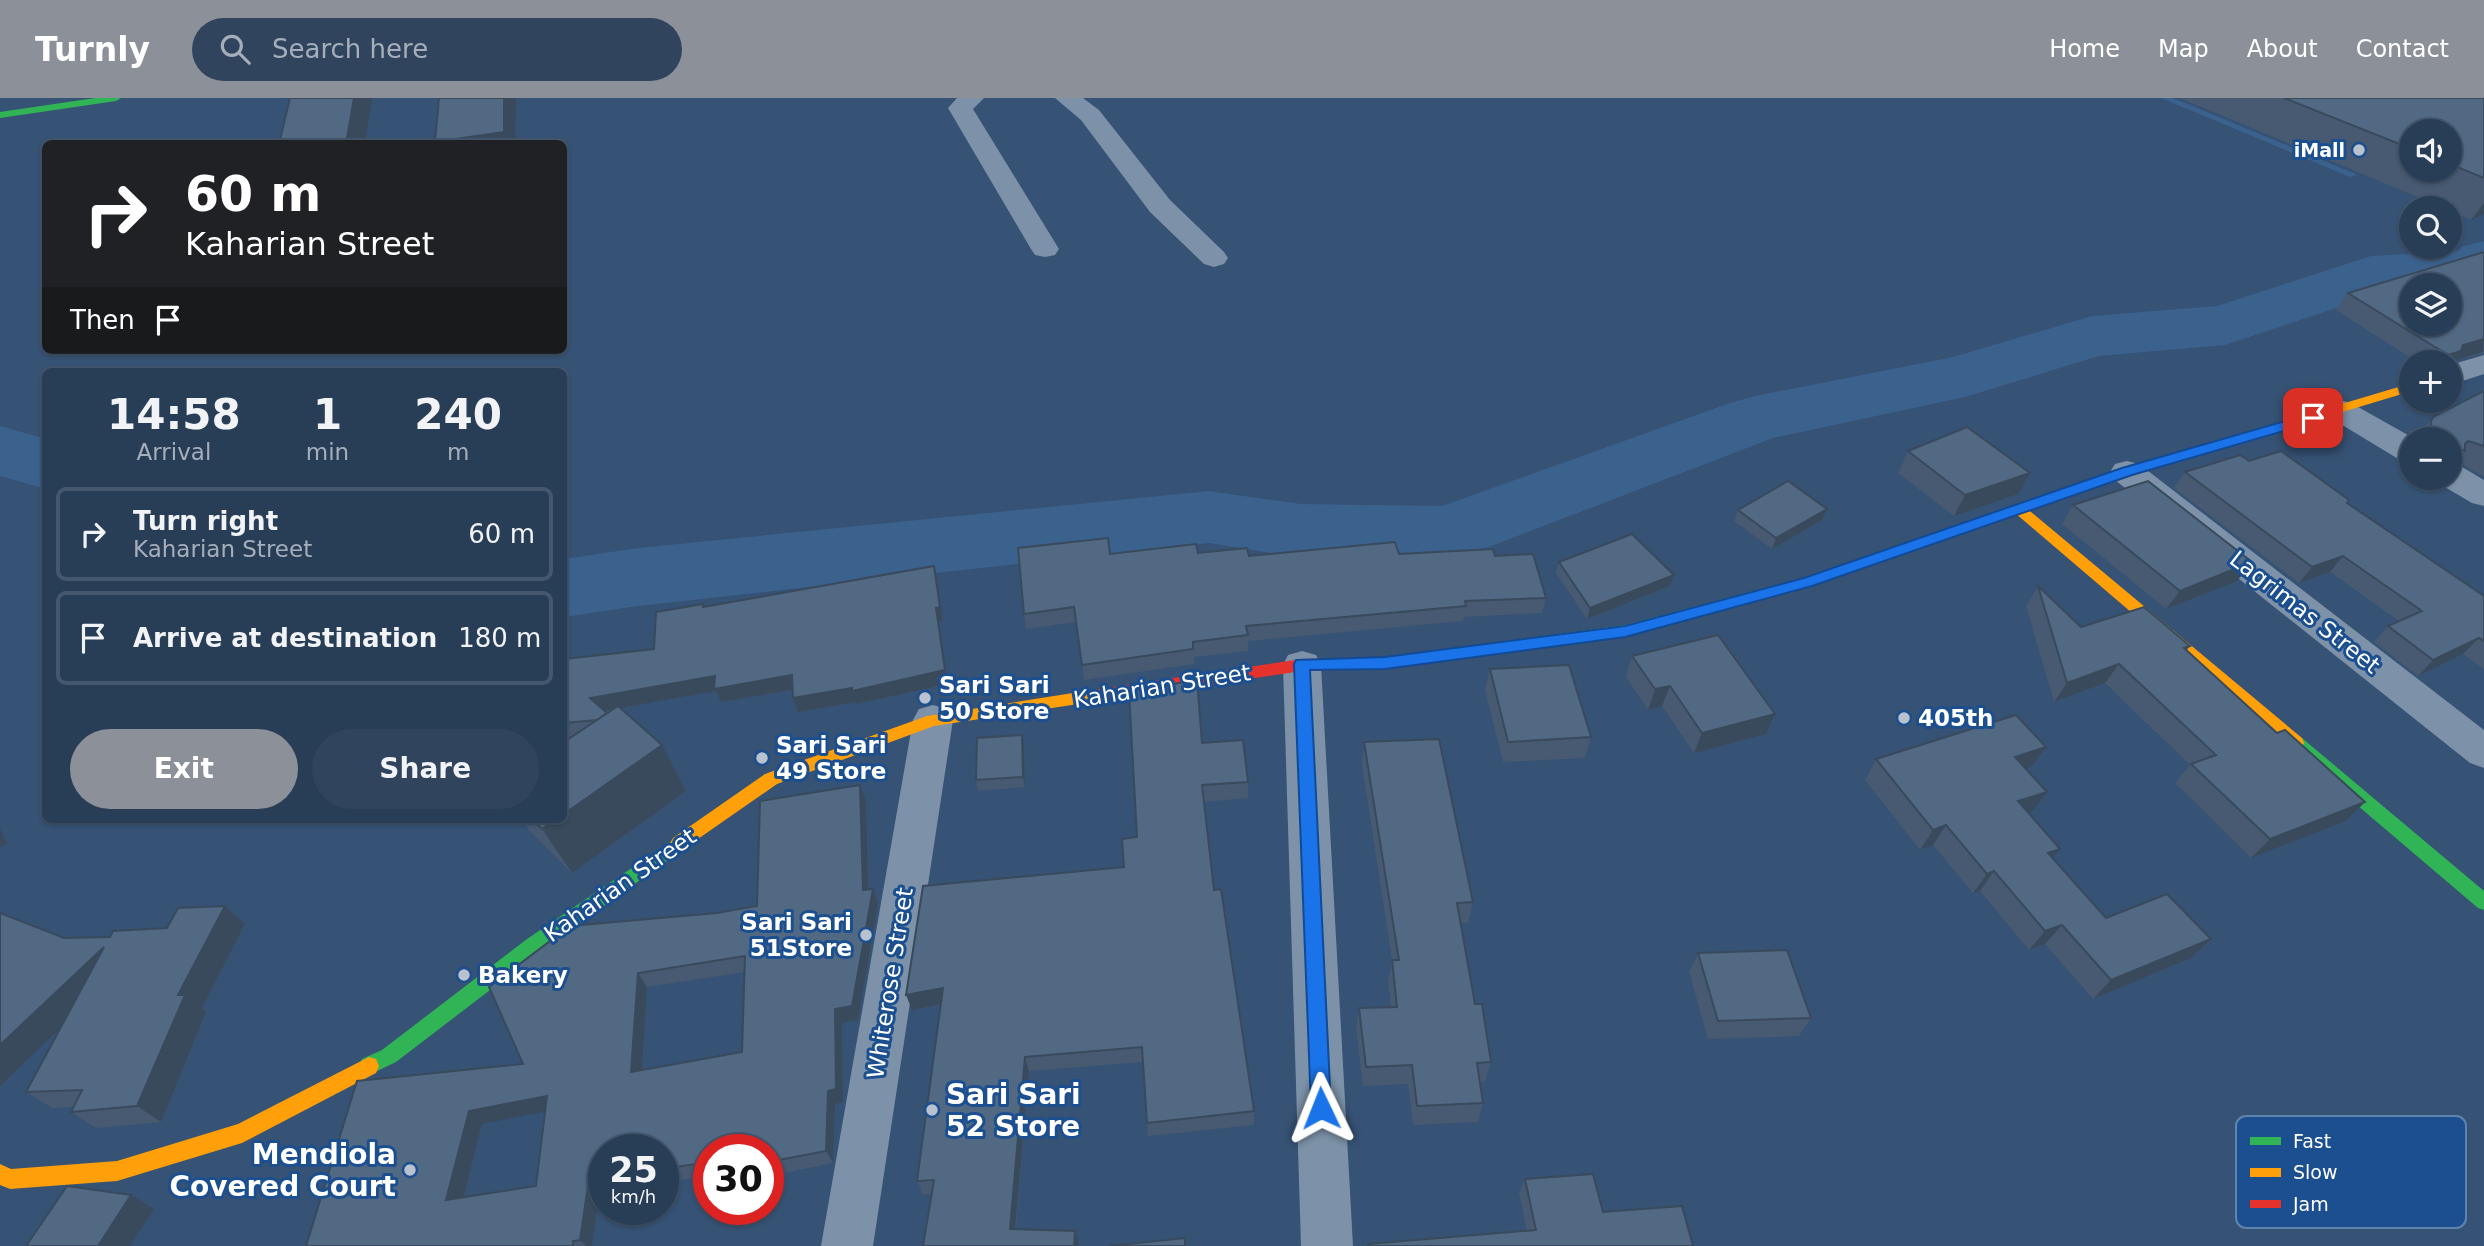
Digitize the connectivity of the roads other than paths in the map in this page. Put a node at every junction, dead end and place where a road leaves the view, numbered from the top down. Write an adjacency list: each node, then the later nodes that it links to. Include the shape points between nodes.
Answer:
1 (116, 98): 4 (street)
2 (972, 98): 5 (street, via 960,108)
3 (1067, 98): 6 (street, via 1090,114 1160,206)
4 (0, 115)
5 (1045, 249)
6 (1214, 258)
7 (2484, 364): 8 (street)
8 (2462, 371)
9 (2399, 391): 10 (street, Kaharian Street)
10 (2340, 410): 11 (street); 12 (street, Kaharian Street)
11 (2399, 445)
12 (2127, 472): 15 (street, Kaharian Street); 18 (street, Lagrimas Street)
13 (2462, 482): 14 (street)
14 (2484, 495)
15 (2020, 510): 16 (street, Kaharian Street, via 1807,582 1625,631 1385,663); 19 (street)
16 (1302, 664): 17 (street, Kaharian Street); 22 (street)
17 (933, 720): 20 (street, Kaharian Street, via 771,779 534,944 388,1056 242,1133 117,1171); 21 (street, Whiterose Street)
18 (2484, 752)
19 (2484, 902)
20 (3, 1183)
21 (847, 1246)
22 (1327, 1246)

